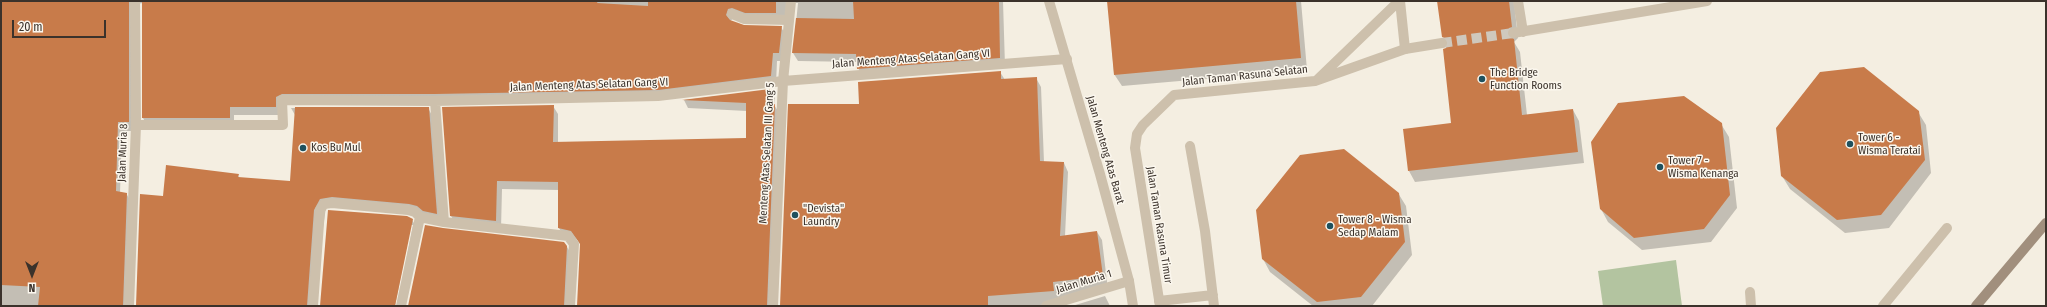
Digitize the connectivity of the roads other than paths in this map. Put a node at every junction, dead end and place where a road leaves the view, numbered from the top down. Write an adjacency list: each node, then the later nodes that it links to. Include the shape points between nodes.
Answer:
1 (135, 1): 17 (street, Jalan Muria 8)
2 (791, 1): 8 (street, Menteng Atas Selatan III Gang 5)
3 (1049, 1): 13 (street, Jalan Menteng Atas Barat)
4 (1400, 1): 12 (street); 15 (street, Jalan Taman Rasuna Selatan)
5 (1518, 1): 9 (street)
6 (1707, 1): 9 (street)
7 (732, 14): 8 (street, via 744,18)
8 (789, 20): 14 (street, Menteng Atas Selatan III Gang 5)
9 (1523, 32): 10 (street)
10 (1513, 33)
11 (1442, 44): 12 (street, Jalan Taman Rasuna Selatan)
12 (1405, 49): 15 (street, Jalan Taman Rasuna Selatan)
13 (1067, 58): 14 (street, Jalan Menteng Atas Selatan Gang VI); 24 (street, Jalan Menteng Atas Barat)
14 (783, 81): 16 (street, Jalan Menteng Atas Selatan Gang VI, via 658,96); 32 (street, Menteng Atas Selatan III Gang 5)
15 (1315, 81): 19 (street, Jalan Taman Rasuna Selatan, via 1174,95 1137,134)
16 (435, 101): 17 (street, Jalan Menteng Atas Selatan Gang VI, via 282,100 283,125); 21 (street)
17 (136, 126): 28 (street, Jalan Muria 8)
18 (1190, 146): 26 (street, via 1206,231)
19 (1135, 148): 27 (street, Jalan Taman Rasuna Timur)
20 (420, 217): 21 (street); 29 (street, via 408,210 324,204 320,210); 30 (street)
21 (444, 222): 31 (street, via 568,236 574,244)
22 (2046, 222): 38 (main road)
23 (1947, 228): 37 (street)
24 (1129, 281): 33 (street, Jalan Muria 1); 34 (street, Jalan Menteng Atas Barat)
25 (1750, 292): 36 (street)
26 (1213, 295): 27 (street); 35 (street)
27 (1159, 304)
28 (129, 306)
29 (313, 306)
30 (401, 306)
31 (570, 306)
32 (773, 306)
33 (1046, 306)
34 (1133, 306)
35 (1214, 306)
36 (1751, 306)
37 (1883, 306)
38 (1976, 306)

